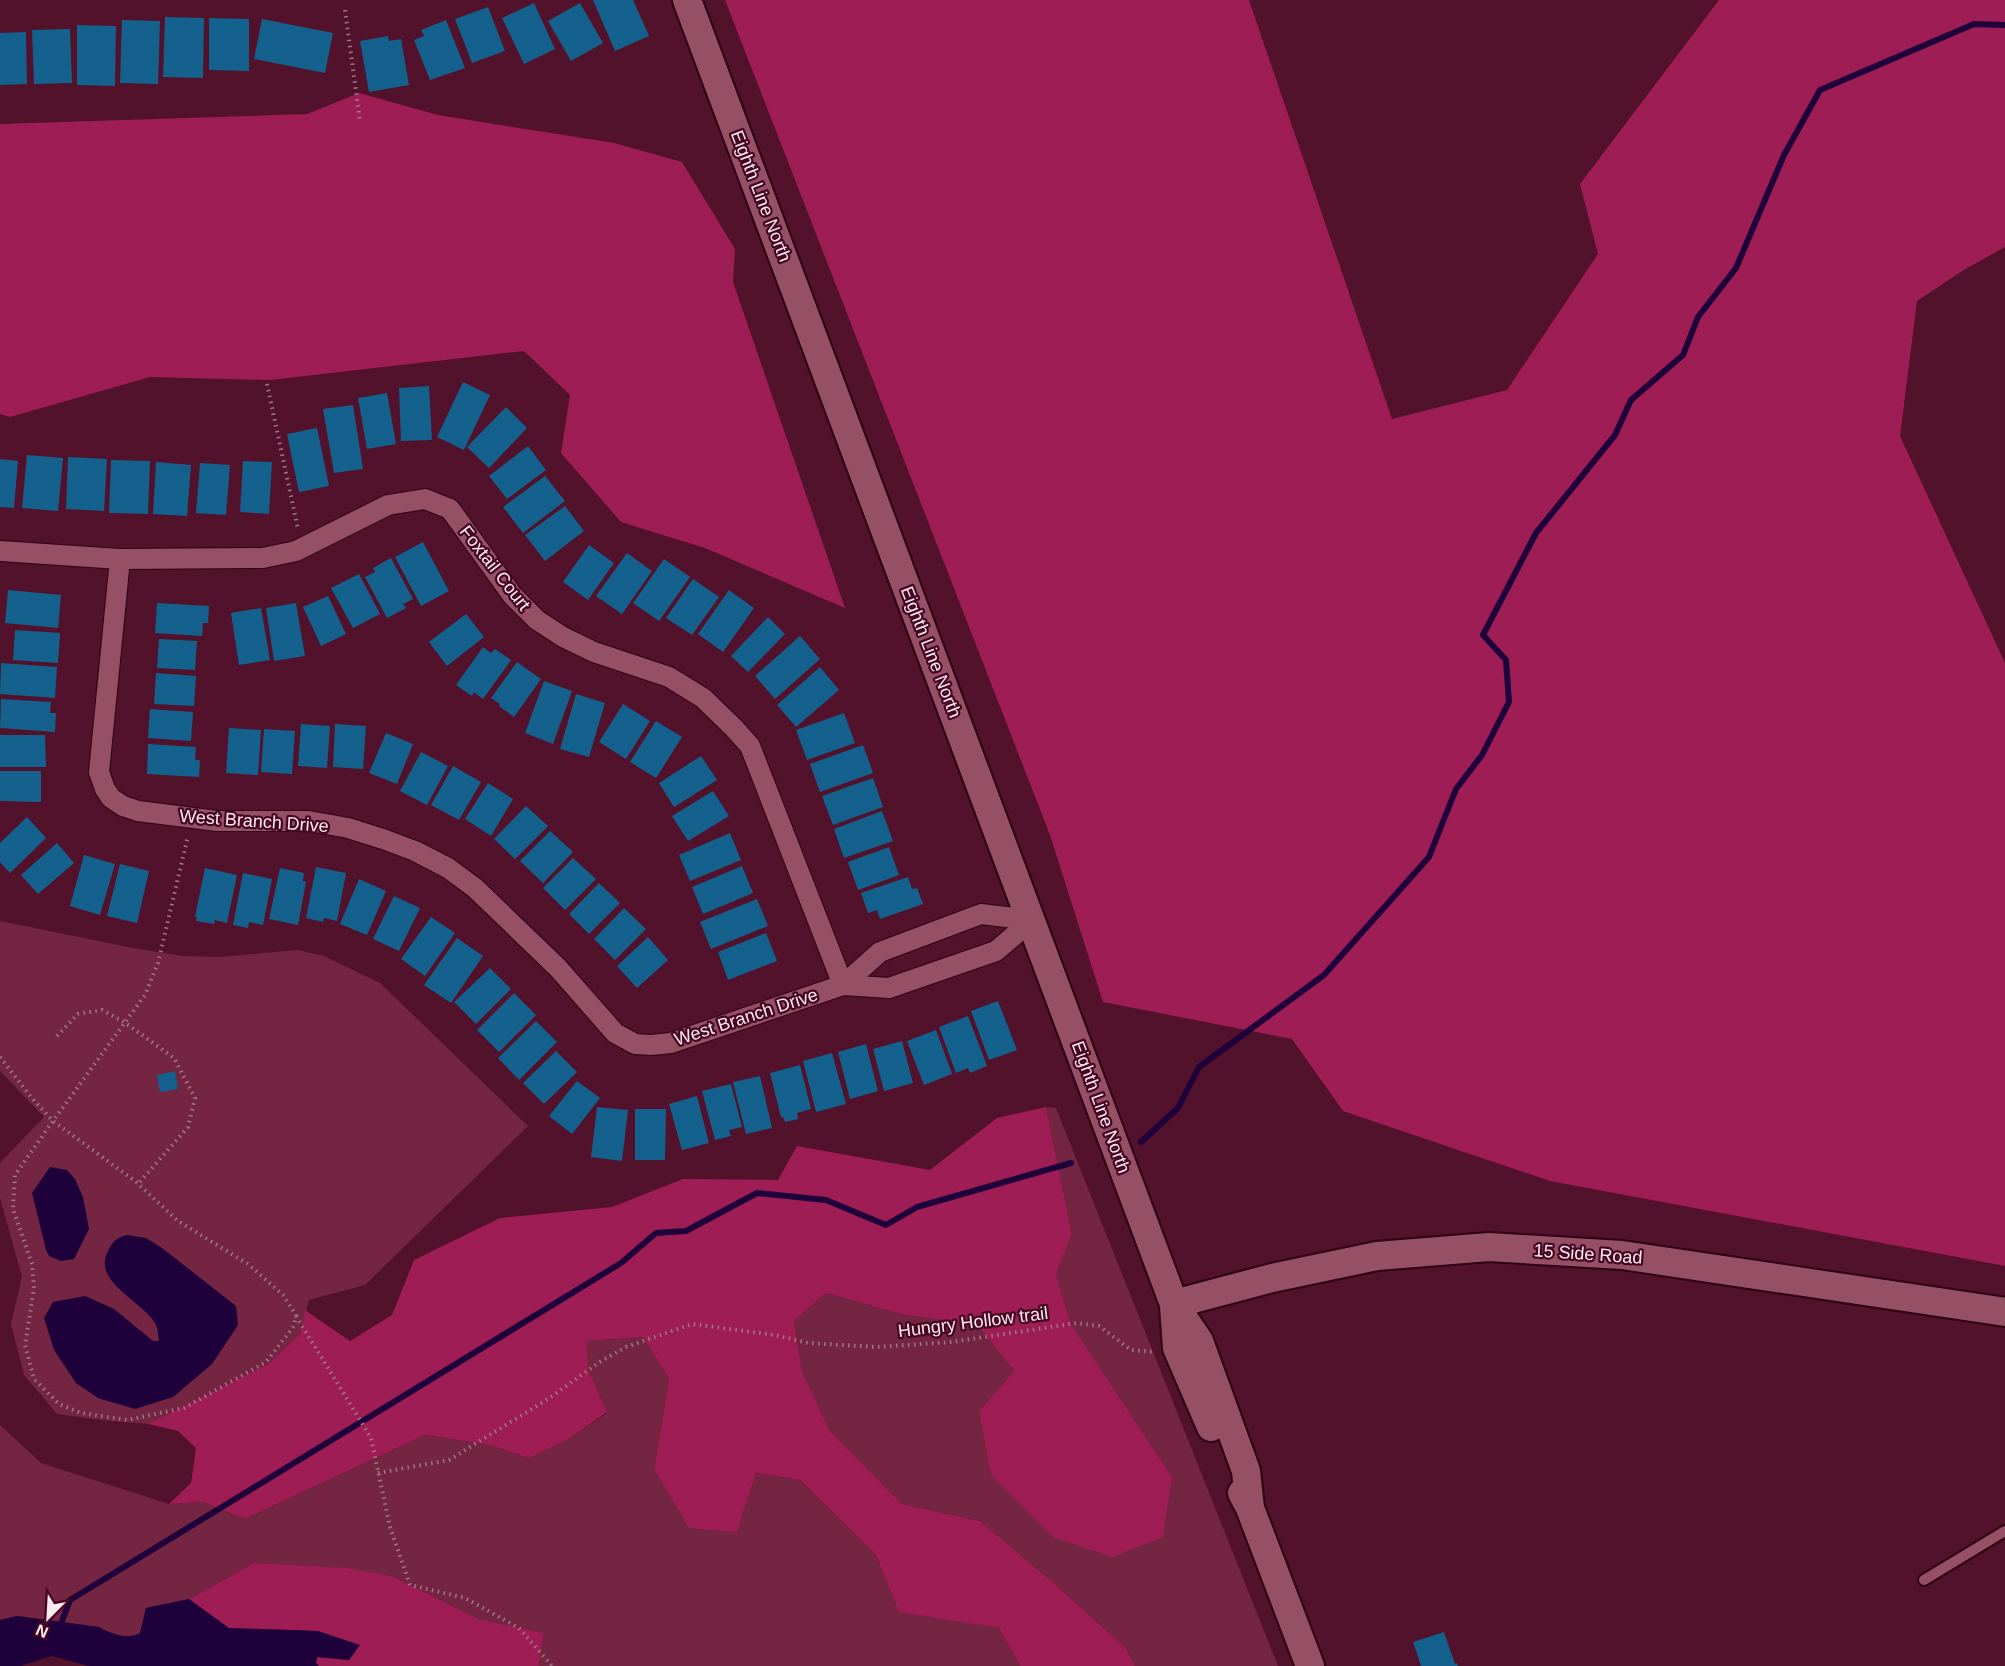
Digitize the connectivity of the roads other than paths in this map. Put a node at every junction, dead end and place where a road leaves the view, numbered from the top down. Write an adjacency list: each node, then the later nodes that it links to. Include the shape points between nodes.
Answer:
1 (687, 0): 4 (street, Eighth Line North)
2 (0, 551): 3 (street, Foxtail Court)
3 (120, 559): 5 (street, Foxtail Court, via 263,558 302,548 388,505 425,499 450,509 512,595 537,620 594,652 669,677 703,698 750,746); 5 (street, West Branch Drive, via 99,772 111,798 123,806 217,821 309,821 384,838 448,868 475,888 558,968 607,1026 635,1044 671,1043)
4 (1032, 920): 5 (street, West Branch Drive, via 996,951 889,988); 5 (street, West Branch Drive, via 981,914 880,952); 6 (street, Eighth Line North)
5 (843, 985)
6 (1174, 1304): 7 (street, 15 Side Road, via 1377,1256 1489,1247 1622,1255); 10 (street, Eighth Line North, via 1199,1341 1246,1471 1250,1508)
7 (2005, 1312)
8 (2005, 1531): 9 (lane)
9 (1924, 1580)
10 (1310, 1666)

